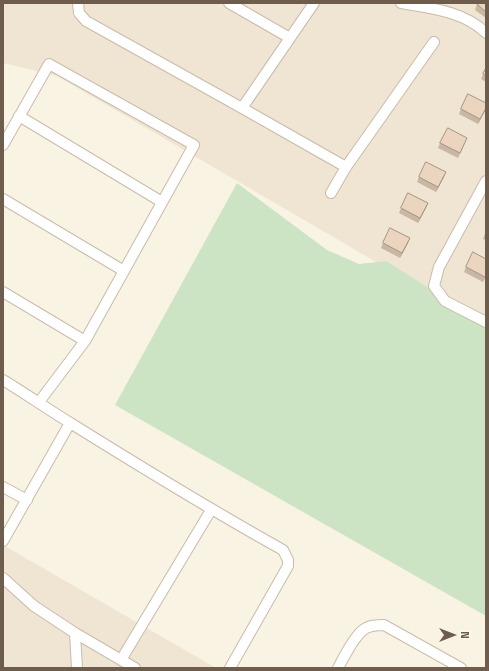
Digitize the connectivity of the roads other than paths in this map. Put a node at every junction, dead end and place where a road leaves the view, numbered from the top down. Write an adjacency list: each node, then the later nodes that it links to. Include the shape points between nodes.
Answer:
1 (78, 3): 8 (street, via 79,13 86,20)
2 (229, 3): 6 (street)
3 (314, 3): 6 (street)
4 (401, 3): 5 (street, via 434,8 460,16)
5 (486, 32)
6 (290, 38): 8 (street)
7 (434, 42): 11 (street)
8 (242, 108): 11 (street)
9 (19, 116): 10 (street); 15 (street); 15 (street, via 49,64 194,145)
10 (3, 145)
11 (346, 167): 13 (street)
12 (486, 181): 18 (street, via 439,267 434,286 445,301)
13 (331, 193)
14 (3, 199): 16 (street)
15 (162, 202): 16 (street)
16 (124, 271): 19 (street)
17 (3, 292): 19 (street)
18 (486, 322)
19 (85, 341): 21 (street)
20 (3, 380): 21 (street)
21 (39, 402): 22 (street)
22 (70, 423): 24 (street); 25 (street)
23 (3, 487): 24 (street)
24 (27, 500): 26 (street)
25 (211, 510): 29 (street); 32 (street, via 283,550 288,560 288,566)
26 (3, 541)
27 (3, 578): 28 (street, via 34,606)
28 (74, 633): 29 (street); 30 (street)
29 (121, 660): 31 (street)
30 (77, 668)
31 (135, 668)
32 (230, 668)
33 (338, 668): 34 (street, via 347,650 363,630 369,626 384,625)
34 (461, 668)

